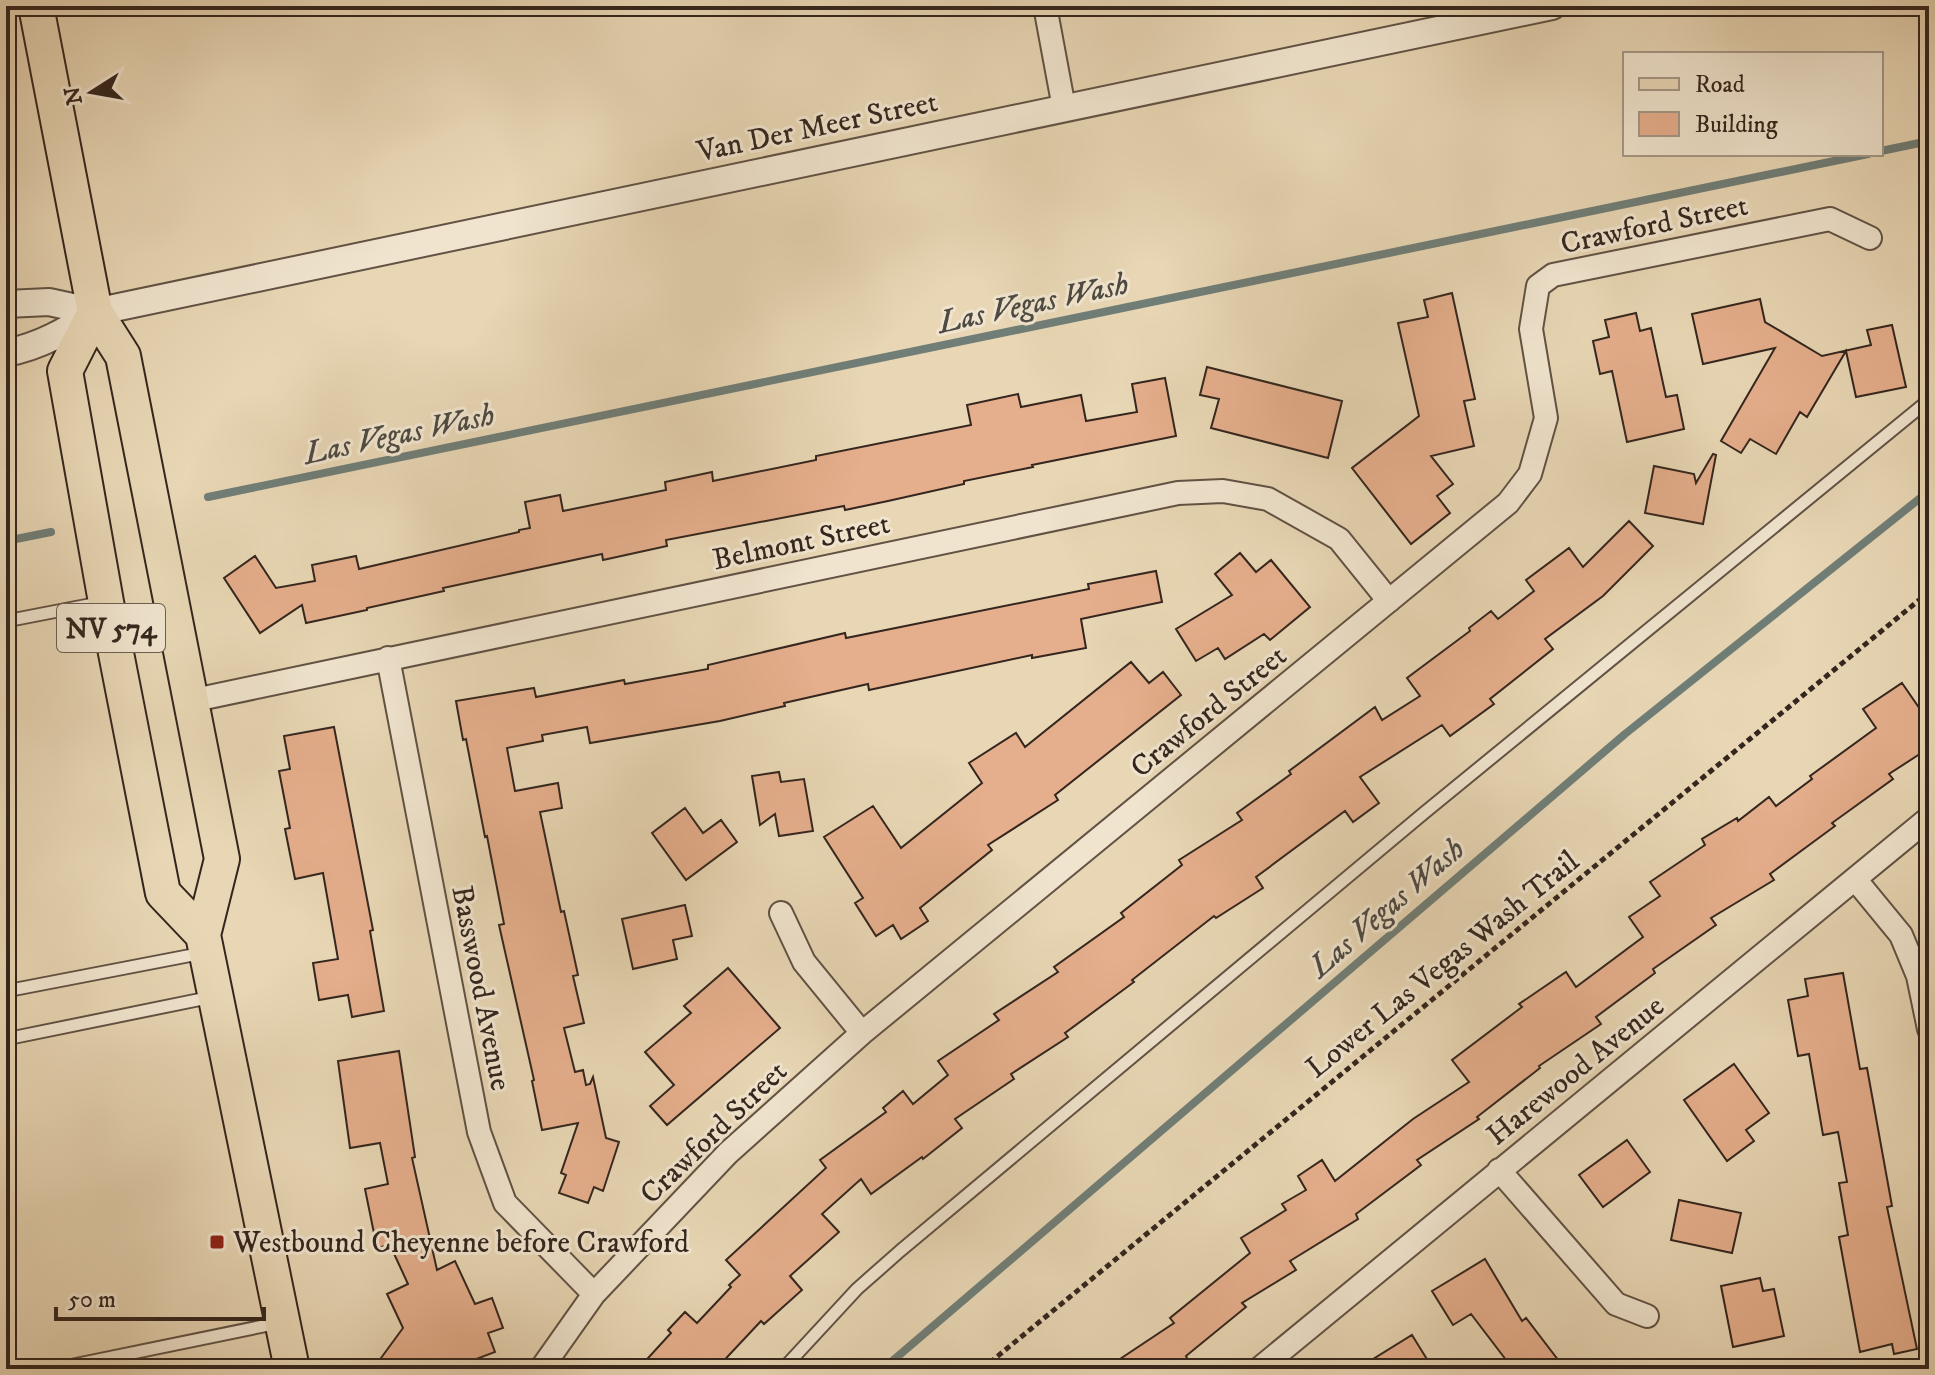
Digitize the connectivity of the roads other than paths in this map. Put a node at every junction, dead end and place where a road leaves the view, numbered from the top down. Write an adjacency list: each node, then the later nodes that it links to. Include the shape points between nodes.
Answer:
1 (36, 6): 7 (main road, NV 574)
2 (1045, 6): 4 (street)
3 (1552, 6): 4 (street, Van Der Meer Street)
4 (1064, 108): 7 (street, Van Der Meer Street)
5 (1870, 238): 10 (street, Crawford Street, via 1830,219 1553,275 1538,286 1531,329 1546,418 1530,474 1508,503)
6 (6, 304): 7 (street, via 49,302)
7 (95, 312): 8 (street, via 39,345); 11 (main road, NV 574, via 65,371); 14 (main road, NV 574, via 123,356)
8 (6, 353)
9 (1929, 400): 31 (lane, via 911,1241 857,1289)
10 (1389, 601): 13 (street, Belmont Street, via 1339,539 1268,499 1223,491 1178,493); 22 (street, Crawford Street)
11 (106, 602): 12 (lane); 18 (main road, NV 574, via 163,893)
12 (6, 621)
13 (388, 658): 14 (street, Belmont Street); 25 (street, Basswood Avenue, via 479,1132 505,1203)
14 (190, 701): 18 (main road, NV 574, via 222,859)
15 (1929, 818): 16 (street, Harewood Avenue)
16 (1855, 879): 21 (street, via 1901,935 1918,976); 24 (street, Harewood Avenue)
17 (781, 913): 22 (street, via 804,962)
18 (205, 943): 19 (lane); 20 (main road, NV 574)
19 (6, 991)
20 (216, 996): 23 (lane); 27 (main road, NV 574)
21 (1929, 1029)
22 (862, 1033): 25 (street, Crawford Street, via 728,1153)
23 (6, 1039)
24 (1499, 1170): 26 (street, via 1616,1304); 32 (street, Harewood Avenue)
25 (594, 1294): 30 (street, Crawford Street)
26 (1647, 1316)
27 (283, 1322): 28 (lane); 29 (main road, NV 574)
28 (54, 1369)
29 (292, 1369)
30 (541, 1369)
31 (783, 1369)
32 (1259, 1369)

